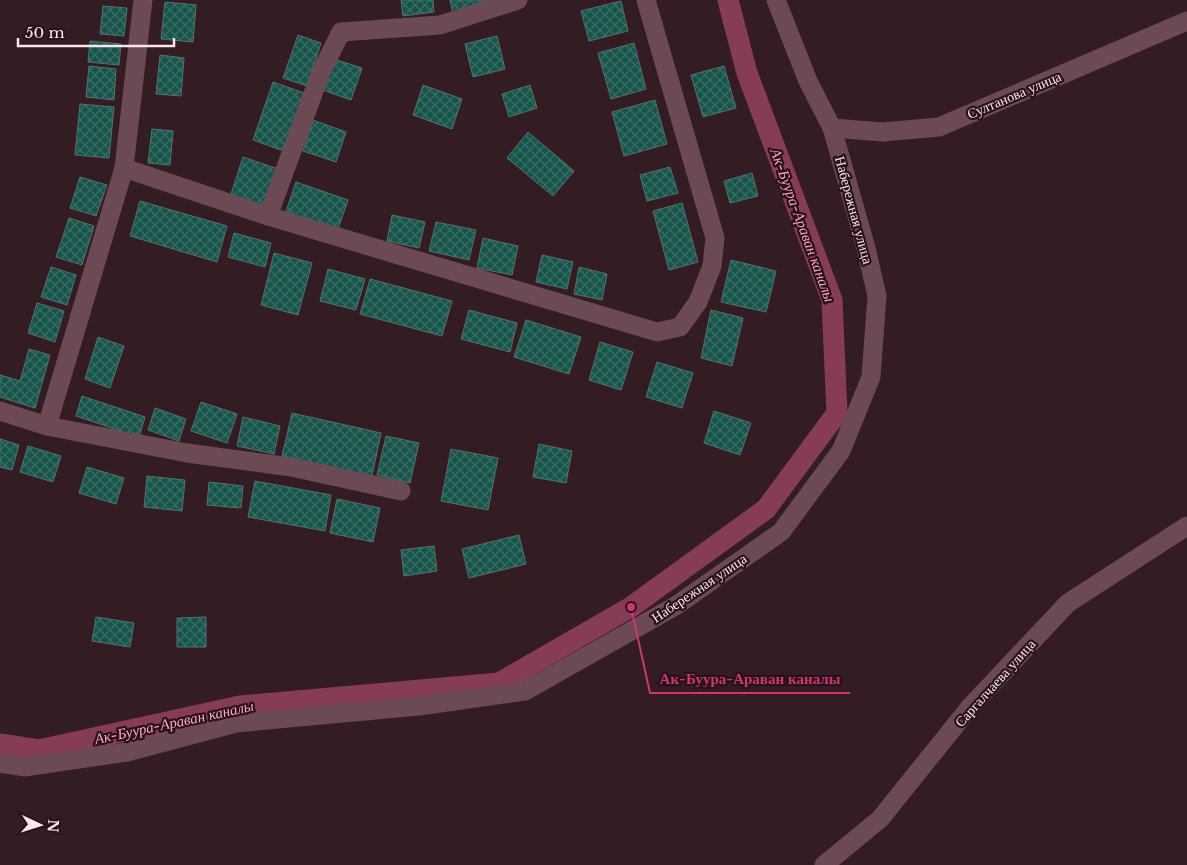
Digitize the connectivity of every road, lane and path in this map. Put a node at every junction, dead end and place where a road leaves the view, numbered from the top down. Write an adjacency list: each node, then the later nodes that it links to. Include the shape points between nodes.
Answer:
1 (143, 0): 7 (street)
2 (518, 0): 8 (street, via 440,26 341,32 321,72)
3 (646, 0): 8 (street, via 715,238 712,266 698,302 680,327 657,332)
4 (776, 0): 6 (street, Набережная улица, via 808,81)
5 (1187, 21): 6 (street, Султанова улица, via 939,127 883,132)
6 (832, 128): 13 (street, Набережная улица, via 877,296 871,377 841,451 781,532 677,605 525,691 419,706 236,723 127,752 24,767)
7 (124, 168): 8 (street); 10 (street)
8 (268, 216)
9 (0, 411): 10 (street)
10 (47, 426): 11 (street, via 187,453 291,467)
11 (401, 491)
12 (1187, 526): 14 (street, Саргалчаева улица, via 1068,603 970,708 880,819)
13 (0, 763)
14 (824, 865)

